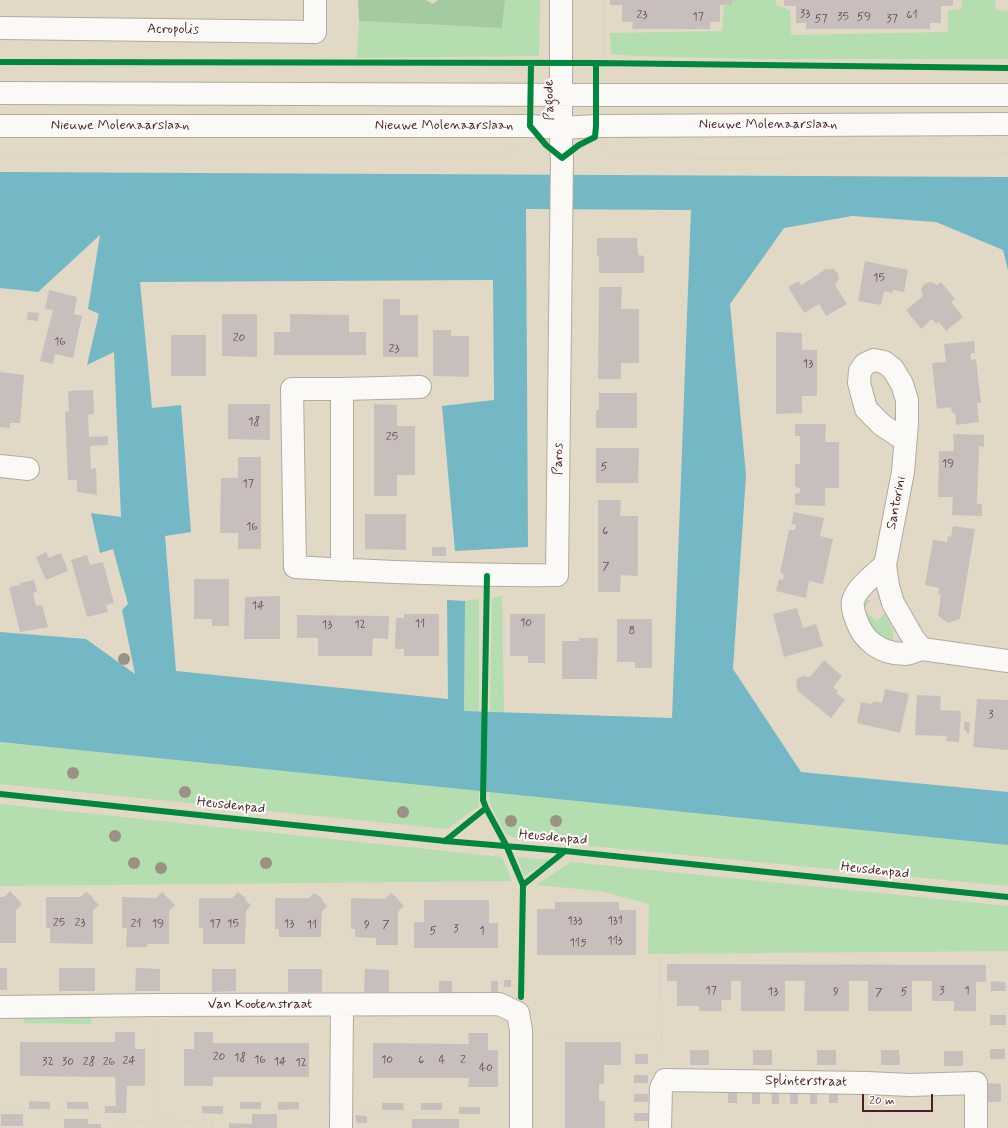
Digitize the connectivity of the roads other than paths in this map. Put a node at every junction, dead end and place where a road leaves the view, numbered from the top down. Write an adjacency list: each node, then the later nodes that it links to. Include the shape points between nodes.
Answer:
1 (315, 0): 3 (street, Acropolis, via 315,32)
2 (561, 0): 5 (street, Pagode)
3 (0, 28)
4 (0, 92): 5 (street)
5 (562, 94): 6 (street); 9 (street, Pagode)
6 (1008, 95)
7 (1008, 124): 9 (street, Nieuwe Molenaarslaan, via 596,126)
8 (0, 126): 9 (street, Nieuwe Molenaarslaan, via 530,126)
9 (562, 142): 16 (street, Paros, via 557,575 487,576)
10 (420, 387): 11 (street, Paros)
11 (342, 389): 16 (street); 16 (street, Paros, via 292,389 295,567)
12 (906, 440): 15 (street, Santorini, via 903,472)
13 (0, 466): 14 (street)
14 (28, 469)
15 (885, 565): 17 (street, Santorini, via 893,603); 17 (street, via 857,593 853,602 858,624 873,646 905,654)
16 (342, 570)
17 (922, 649): 18 (street)
18 (1000, 661)
19 (342, 1005): 20 (street, Van Kootenstraat); 21 (street); 22 (street, Van Kootenstraat, via 499,1004 518,1012 521,1037)
20 (0, 1007)
21 (341, 1120)
22 (521, 1128)
23 (660, 1128): 24 (street, Splinterstraat, via 661,1088 665,1080 910,1085 976,1083)
24 (976, 1128)

